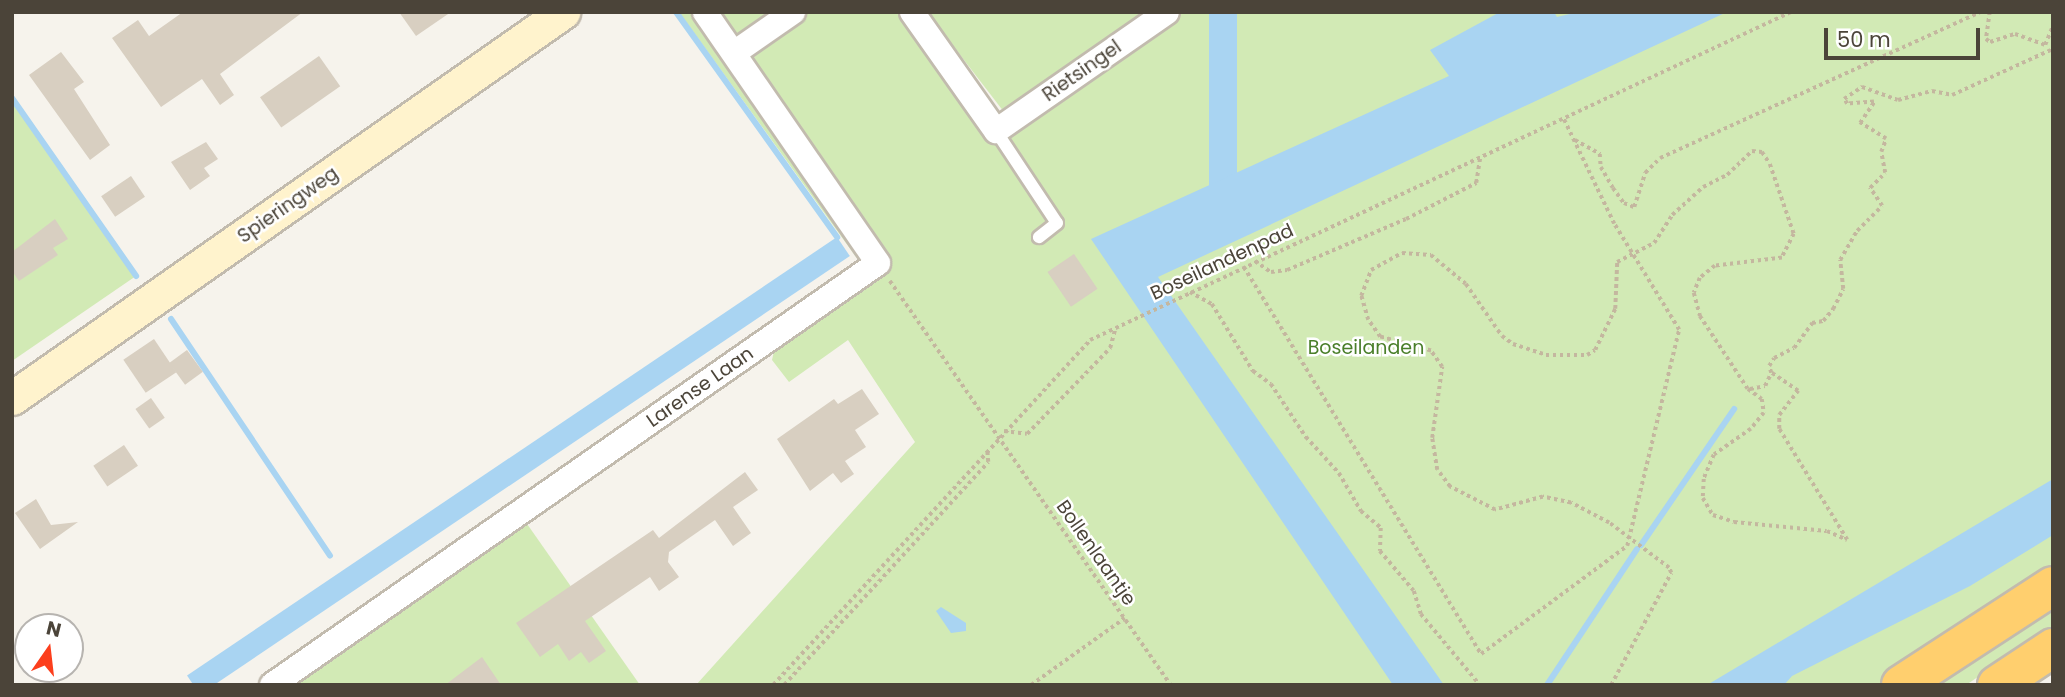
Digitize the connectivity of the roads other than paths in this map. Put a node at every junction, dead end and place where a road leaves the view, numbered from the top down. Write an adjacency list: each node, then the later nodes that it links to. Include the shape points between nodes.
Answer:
1 (563, 12): 9 (street, Spieringweg)
2 (705, 12): 6 (street)
3 (793, 12): 6 (street)
4 (912, 12): 7 (street)
5 (1167, 12): 7 (street, Rietsingel)
6 (734, 53): 12 (street, Larense Laan, via 878,263)
7 (996, 131): 8 (lane, via 1057,223)
8 (1039, 237)
9 (12, 398)
10 (2053, 586): 13 (highway)
11 (2053, 648): 14 (highway)
12 (272, 685)
13 (1901, 685)
14 (1997, 685)

